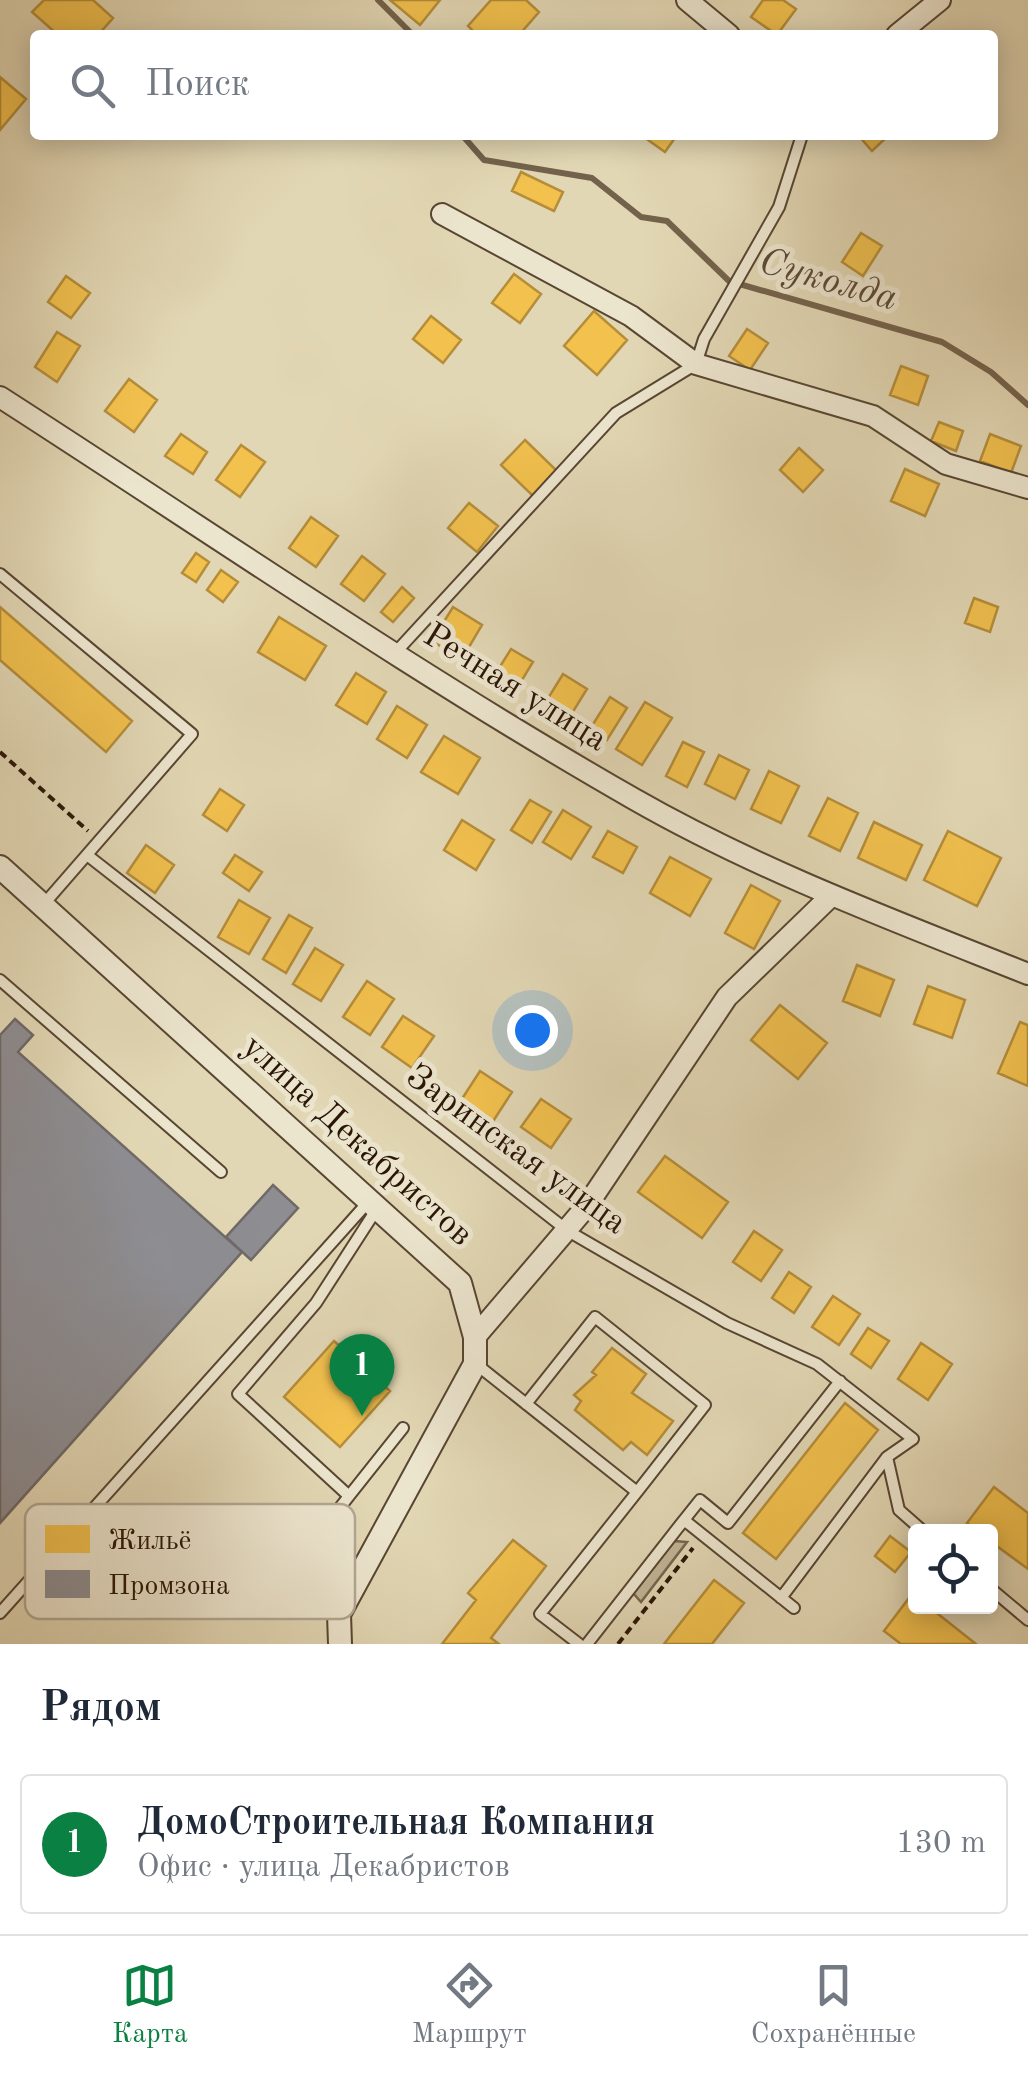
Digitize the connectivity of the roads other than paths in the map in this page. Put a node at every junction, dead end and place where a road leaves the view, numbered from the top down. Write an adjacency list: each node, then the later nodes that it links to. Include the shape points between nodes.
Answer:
1 (687, 0): 3 (street)
2 (940, 0): 4 (street)
3 (723, 30)
4 (903, 30)
5 (800, 140): 7 (lane, via 779,206)
6 (442, 214): 7 (street, via 632,316)
7 (696, 364): 9 (street, via 873,416 946,464); 11 (lane, via 616,413)
8 (0, 397): 11 (street, Речная улица)
9 (1028, 488)
10 (0, 574): 12 (lane, via 192,734)
11 (396, 652): 14 (street, Речная улица, via 636,800)
12 (87, 855): 15 (lane); 20 (lane, Заринская улица)
13 (0, 867): 15 (street, улица Декабристов)
14 (832, 896): 16 (street, Речная улица); 20 (street, via 727,997)
15 (44, 904): 19 (street, улица Декабристов)
16 (1028, 974)
17 (0, 980): 18 (lane)
18 (222, 1172)
19 (375, 1203): 21 (street, улица Декабристов, via 460,1283); 28 (lane, via 316,1302 238,1394); 29 (lane)
20 (568, 1230): 21 (street); 23 (lane, Заринская улица)
21 (475, 1336): 22 (street, улица Декабристов)
22 (475, 1364): 24 (lane); 33 (street, улица Декабристов)
23 (840, 1381): 26 (lane, Заринская улица, via 913,1439); 31 (lane, via 728,1523 700,1500)
24 (526, 1404): 27 (lane); 27 (lane, via 595,1317 705,1404)
25 (404, 1428): 28 (lane)
26 (887, 1456): 32 (lane, via 898,1510); 36 (lane)
27 (636, 1492): 42 (lane, via 540,1614)
28 (349, 1496): 30 (lane)
29 (100, 1504)
30 (343, 1504)
31 (684, 1520): 36 (lane); 43 (lane)
32 (915, 1524)
33 (355, 1583)
34 (25, 1587): 38 (lane)
35 (998, 1595): 40 (lane)
36 (781, 1598): 37 (lane)
37 (794, 1608)
38 (0, 1614)
39 (338, 1619): 41 (street, улица Декабристов)
40 (1028, 1620)
41 (340, 1644)
42 (579, 1644)
43 (587, 1644)

